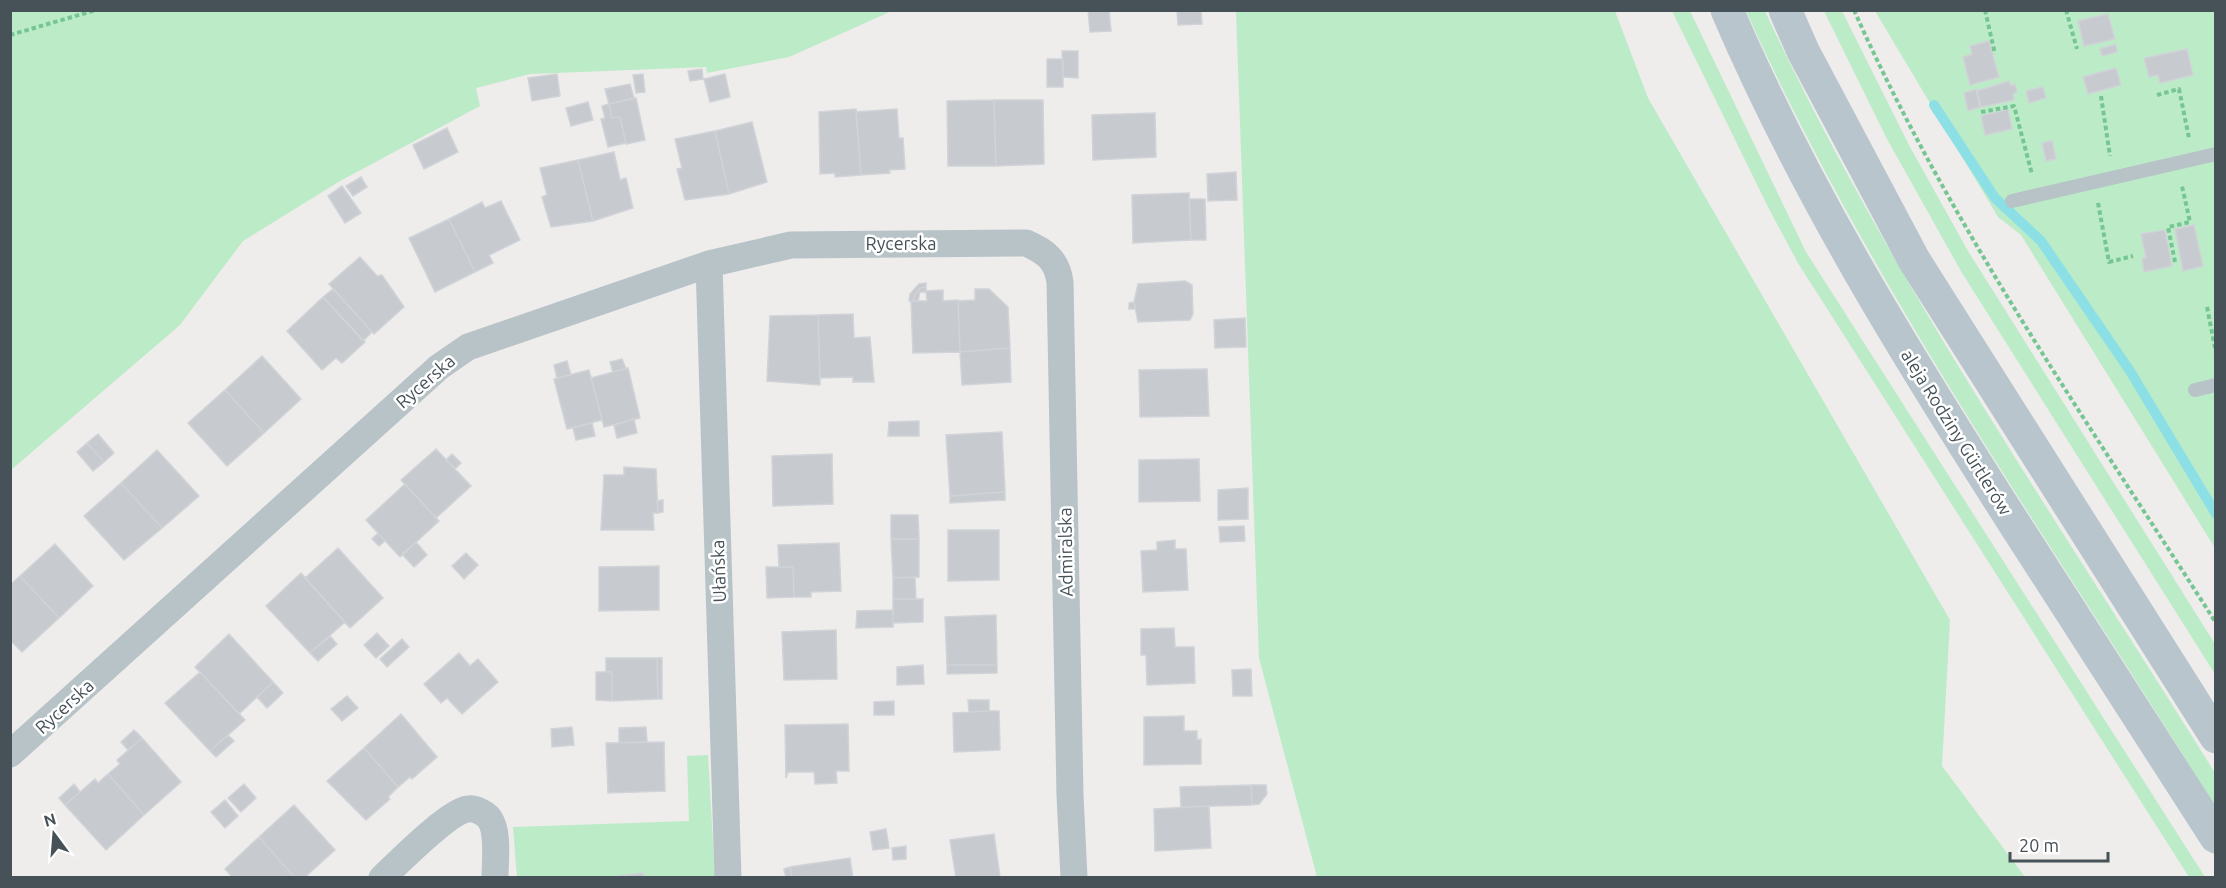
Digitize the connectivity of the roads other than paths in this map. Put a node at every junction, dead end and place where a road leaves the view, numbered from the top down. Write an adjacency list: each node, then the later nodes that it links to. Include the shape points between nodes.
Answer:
1 (1727, 10): 11 (main road, aleja Rodziny Gürtlerów, via 1754,74 1866,285 1946,418)
2 (1785, 10): 9 (main road, via 1914,260)
3 (2216, 154): 4 (lane)
4 (2012, 201)
5 (1026, 243): 6 (street, Rycerska, via 790,245); 15 (street, Admiralska, via 1044,251 1060,282)
6 (709, 264): 10 (street, Rycerska, via 487,339 451,357); 14 (street, Ułańska)
7 (2216, 385): 8 (lane)
8 (2195, 390)
9 (2216, 737)
10 (10, 754)
11 (2216, 837)
12 (382, 878): 13 (street, via 447,819 468,809 481,811 490,819)
13 (495, 878)
14 (728, 878)
15 (1074, 878)

